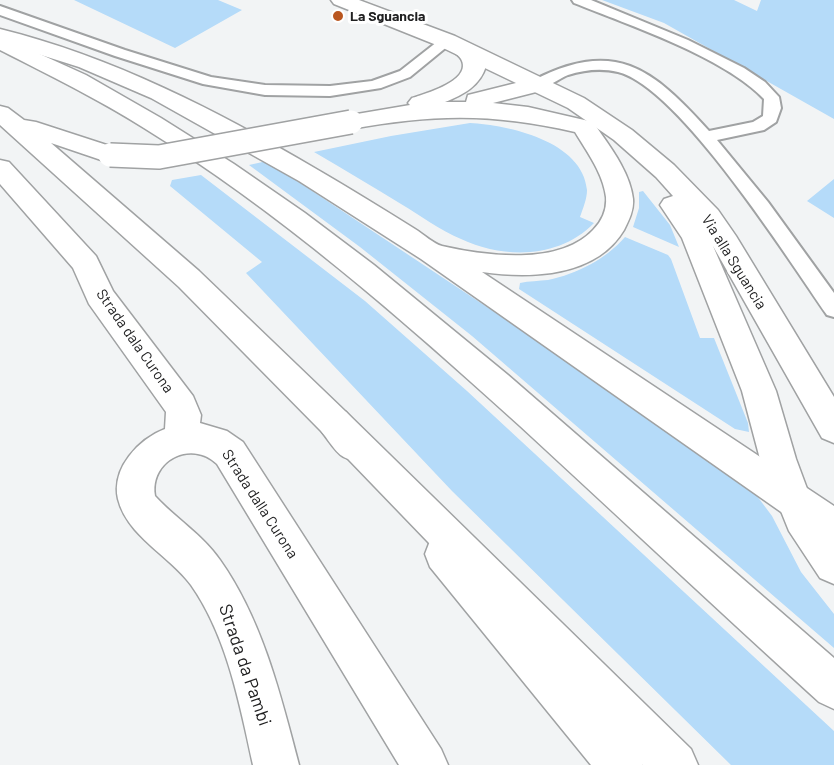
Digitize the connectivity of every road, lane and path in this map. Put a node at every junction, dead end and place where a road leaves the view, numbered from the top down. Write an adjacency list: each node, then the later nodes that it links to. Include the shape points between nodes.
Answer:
1 (341, 0): 6 (main road, Via alla Sguancia)
2 (579, 0): 12 (lane, via 708,55 756,82 771,97 770,119 758,126)
3 (0, 10): 6 (lane, via 209,81 264,90 330,91 375,85 405,74)
4 (0, 35): 14 (main road, via 87,62 159,93 308,175)
5 (0, 42): 22 (main road, via 132,110 299,221 444,339)
6 (454, 44): 7 (main road, Via alla Sguancia); 10 (main road, via 471,57 473,65 466,82 448,94)
7 (538, 86): 8 (main road); 11 (main road); 12 (lane, via 582,65 624,69 660,89); 17 (main road, Via alla Sguancia, via 576,103 647,153 708,217)
8 (436, 111): 10 (main road); 11 (main road, via 496,110)
9 (6, 117): 10 (main road, bridge, via 110,154 159,157); 16 (main road, via 189,279)
10 (362, 120)
11 (584, 127): 14 (main road, via 616,183 619,197 615,218 602,240 569,258 529,266 472,261); 19 (main road, via 647,174 680,212 694,236 759,392)
12 (705, 137): 15 (lane)
13 (0, 168): 18 (main road, Strada dala Curona, via 86,263 100,296 181,406)
14 (431, 252): 19 (main road)
15 (834, 309)
16 (334, 422): 25 (main road); 26 (main road)
17 (834, 428)
18 (181, 439): 23 (main road, Strada da Pambi, via 149,458 137,481 138,502 192,555 219,592 233,623); 24 (main road, Strada dalla Curona, via 205,439 230,453)
19 (792, 496): 20 (main road); 21 (main road, via 802,519)
20 (834, 527)
21 (834, 565)
22 (834, 687)
23 (276, 765)
24 (425, 765)
25 (620, 765)
26 (675, 765)

